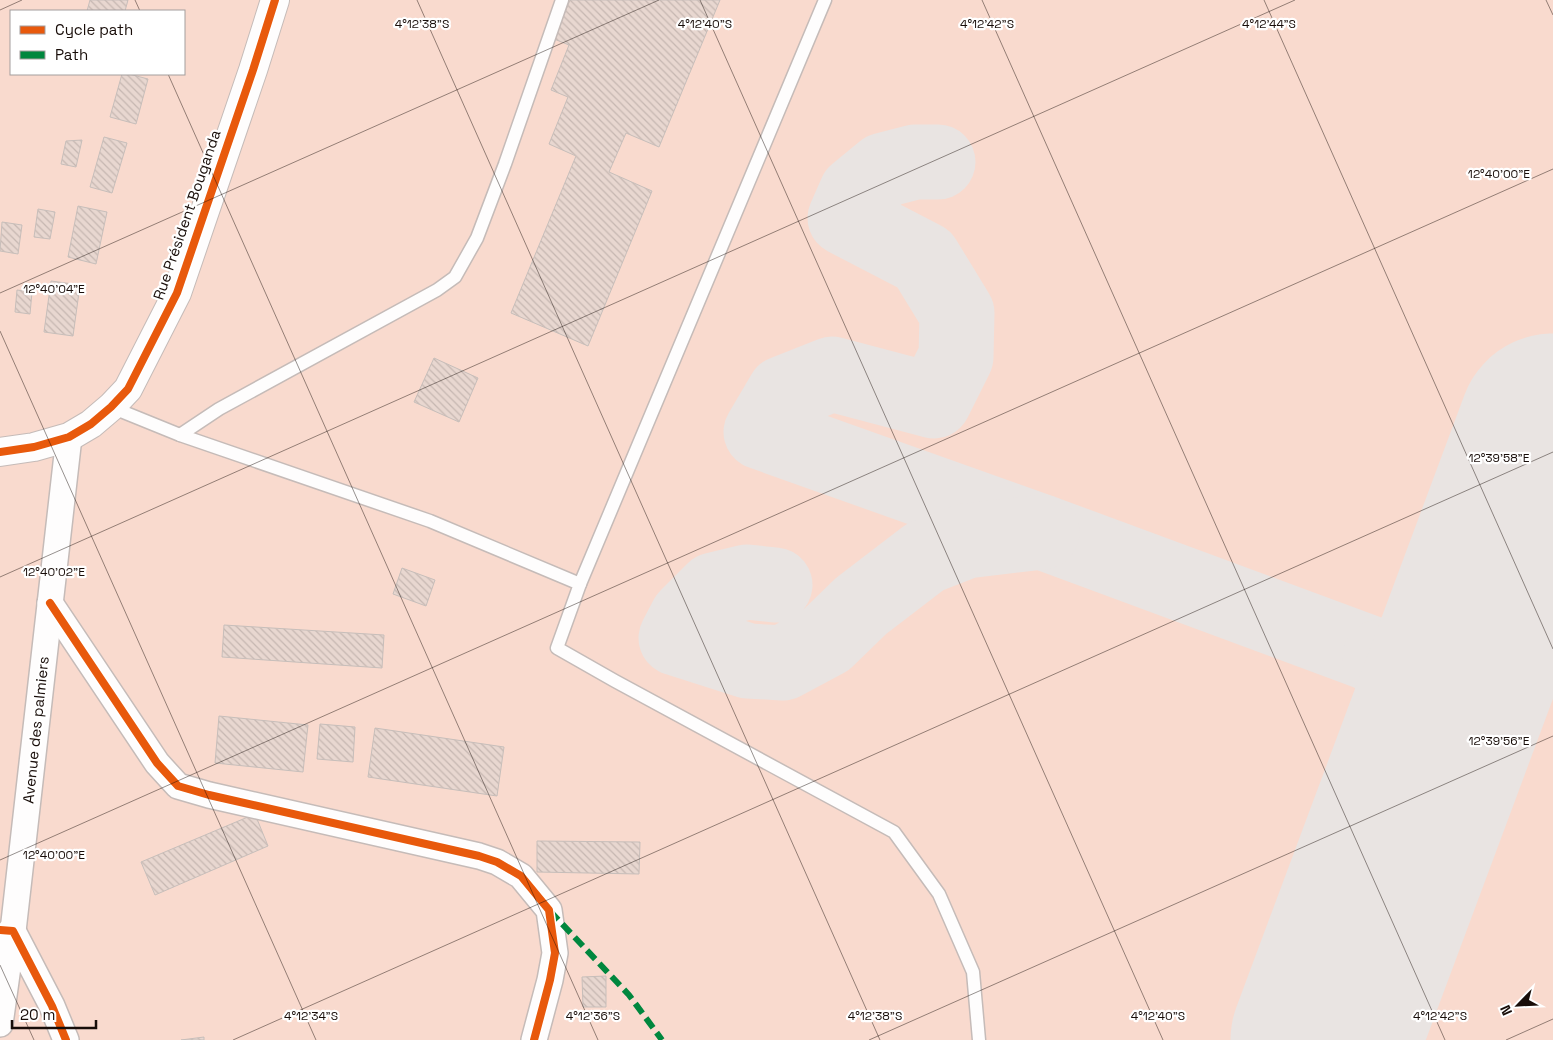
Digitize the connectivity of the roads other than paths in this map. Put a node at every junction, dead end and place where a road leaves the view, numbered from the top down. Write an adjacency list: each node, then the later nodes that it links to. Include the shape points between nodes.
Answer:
1 (274, 0): 4 (street, Rue Président Bouganda, via 177,293 128,389)
2 (562, 0): 5 (lane, via 477,238 455,278 219,409)
3 (825, 0): 8 (lane)
4 (111, 407): 5 (lane); 6 (street, Rue Président Bouganda)
5 (180, 435): 8 (lane, via 430,521)
6 (69, 437): 7 (street, Rue Président Bouganda); 9 (street, Avenue des palmiers)
7 (0, 452)
8 (580, 584): 14 (lane, via 557,648 894,832 939,894 973,972)
9 (50, 603): 10 (street, Avenue des palmiers); 13 (street, via 156,763 178,786 479,856 498,862 521,876 549,910 555,953)
10 (6, 931): 11 (street, Avenue des palmiers); 12 (street, via 52,1006)
11 (0, 1024)
12 (66, 1040)
13 (534, 1040)
14 (979, 1040)

